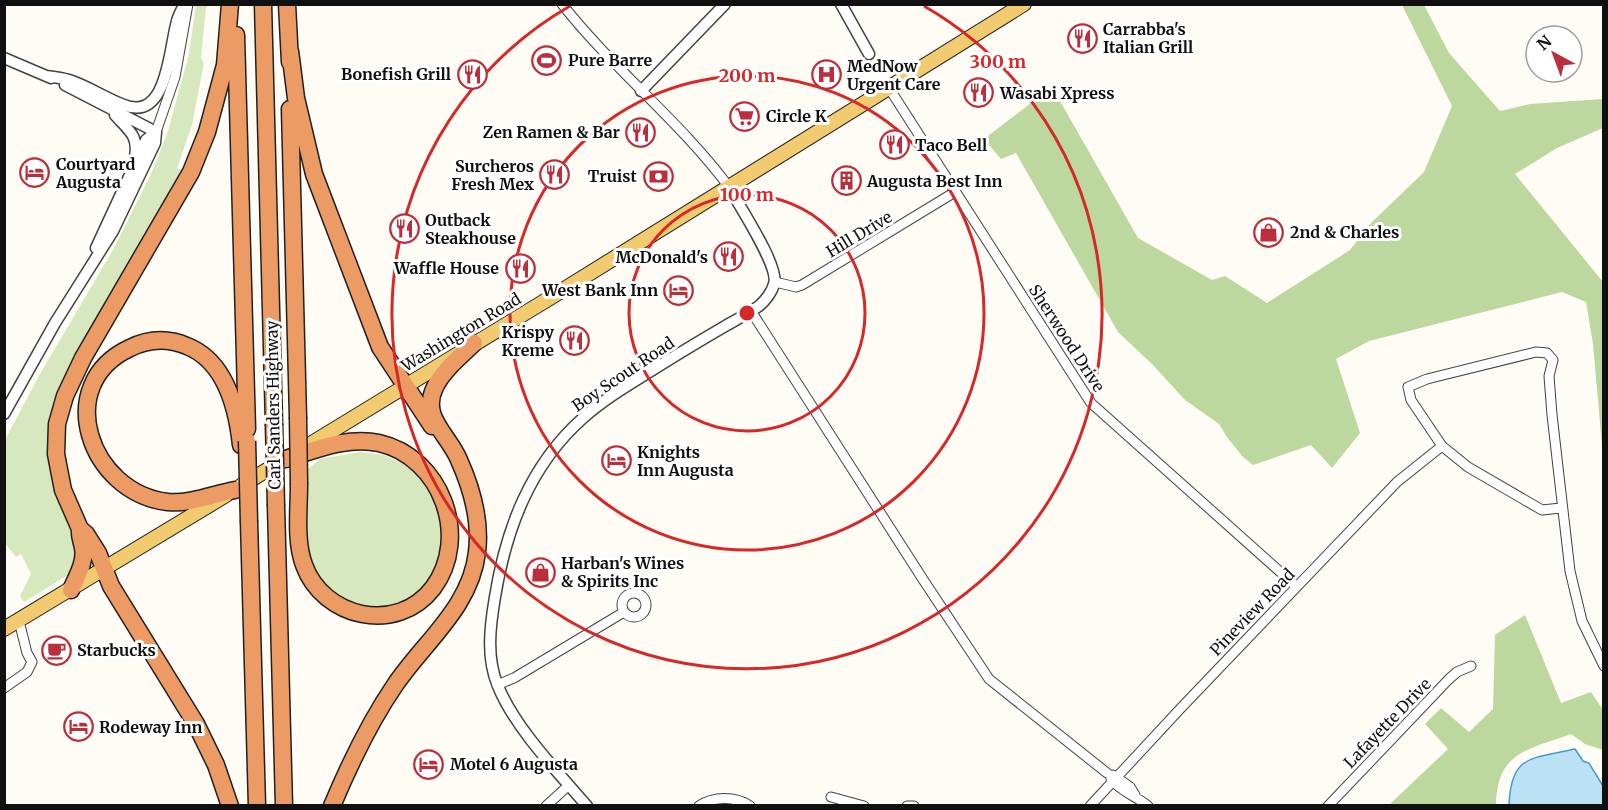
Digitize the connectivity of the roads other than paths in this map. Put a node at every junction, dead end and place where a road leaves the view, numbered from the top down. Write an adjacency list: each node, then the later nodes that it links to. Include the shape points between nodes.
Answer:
1 (186, 4): 13 (street, via 177,21 158,94 143,107 125,105 69,80); 17 (street, via 175,77)
2 (230, 4): 33 (highway, via 219,92 191,172 65,396 57,424 56,454 63,490)
3 (236, 4): 27 (highway, Carl Sanders Highway)
4 (263, 4): 50 (highway, Carl Sanders Highway, bridge)
5 (287, 4): 10 (highway)
6 (562, 4): 15 (street)
7 (725, 4): 15 (street)
8 (841, 4): 11 (street)
9 (1024, 4): 14 (main road, Washington Road)
10 (290, 51): 25 (highway, via 296,98 314,174 380,347); 29 (highway, bridge, via 298,417 299,484 302,558 310,578 331,602 359,615 389,614 411,607 427,594 449,552 449,524 437,486 421,467 399,451 363,441 338,444)
11 (869, 54)
12 (4, 58): 13 (street)
13 (46, 76): 16 (street)
14 (889, 88): 19 (main road, Washington Road); 20 (street, Sherwood Drive)
15 (641, 91): 19 (street)
16 (109, 108): 17 (street); 18 (street, via 130,129 137,147)
17 (156, 132): 18 (street, via 146,140); 21 (street, via 118,222)
18 (134, 167): 21 (street)
19 (729, 187): 22 (street, via 768,257); 24 (main road, Washington Road)
20 (956, 192): 22 (street, Hill Drive, via 802,285); 35 (street, Sherwood Drive, via 1091,403)
21 (88, 267): 26 (street)
22 (775, 282): 23 (street, Boy Scout Road, via 765,301)
23 (751, 311): 42 (street, Boy Scout Road, via 596,407 558,443 540,467 516,515 500,568 490,633); 44 (street, via 989,679)
24 (474, 343): 25 (main road, Washington Road); 31 (highway, via 439,380 431,405 434,420 458,457)
25 (405, 385): 29 (main road, Washington Road); 31 (highway)
26 (4, 414)
27 (244, 443): 30 (highway, via 226,386 214,367 193,348 172,341 136,344 115,356 95,382 88,404 90,438 99,458 118,480 142,496 169,502); 49 (highway, Carl Sanders Highway, bridge)
28 (1442, 446): 32 (street, via 1468,467 1542,510); 32 (street, via 1411,400 1408,387 1536,352 1547,353 1552,360 1549,376); 35 (street, Pineview Road, via 1397,482)
29 (286, 459): 30 (main road, Washington Road)
30 (235, 489): 34 (main road, Washington Road)
31 (472, 490): 51 (highway, via 478,540 474,569 465,593 377,712)
32 (1561, 508): 41 (street, via 1582,621)
33 (80, 529): 34 (highway); 36 (highway, via 84,550)
34 (105, 569): 36 (main road, Washington Road); 48 (highway, via 111,586 196,724)
35 (1296, 586): 44 (street, Pineview Road)
36 (71, 590): 38 (main road, Washington Road)
37 (624, 612): 42 (street)
38 (19, 621): 39 (main road, Washington Road); 43 (street, via 32,662 27,672)
39 (4, 629)
40 (1471, 666): 61 (street, Lafayette Drive, via 1449,679)
41 (1604, 666)
42 (497, 685): 45 (street, Boy Scout Road, via 511,711)
43 (4, 688)
44 (1115, 779): 59 (street, Pineview Road); 60 (street, via 1126,792)
45 (569, 785): 52 (street); 53 (street, Boy Scout Road)
46 (831, 797): 56 (street)
47 (724, 802): 54 (street, via 716,798); 55 (street, via 739,799)
48 (230, 806)
49 (256, 806)
50 (284, 806)
51 (332, 806)
52 (546, 806)
53 (587, 806)
54 (699, 806)
55 (750, 806)
56 (864, 806)
57 (907, 806): 58 (street)
58 (914, 806)
59 (1090, 806)
60 (1148, 806)
61 (1328, 806)

